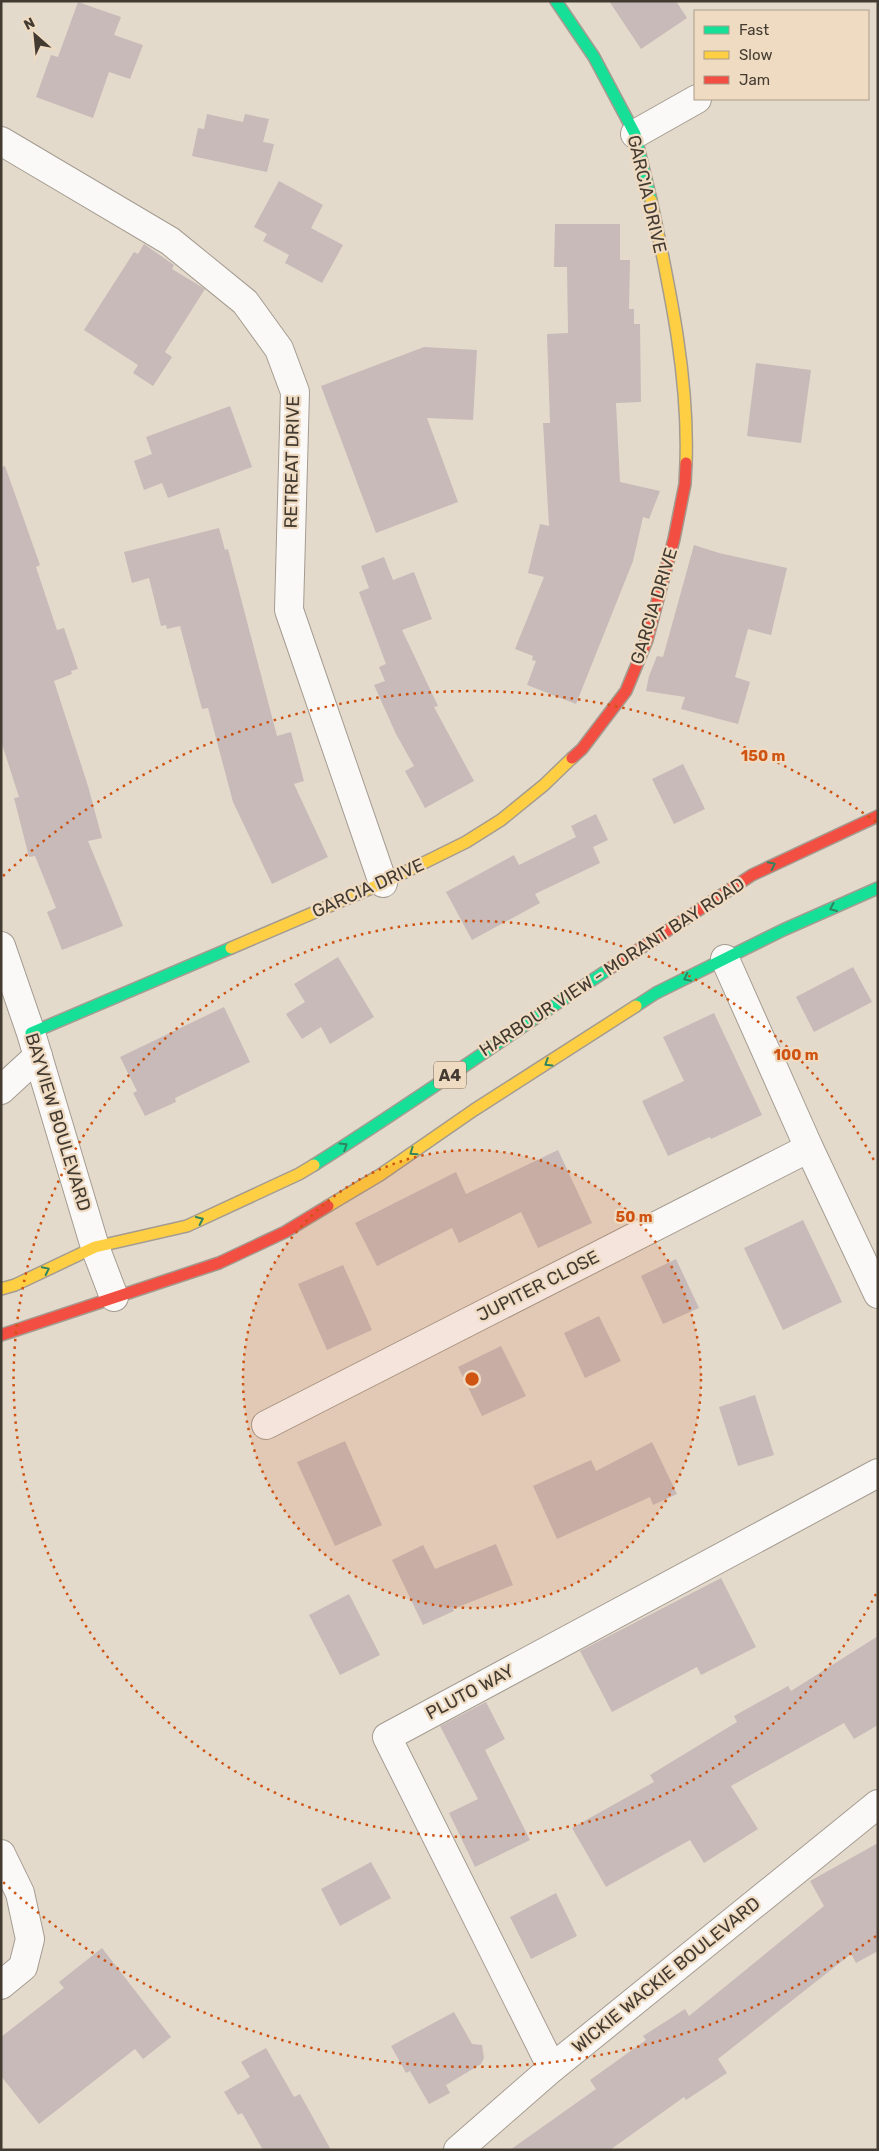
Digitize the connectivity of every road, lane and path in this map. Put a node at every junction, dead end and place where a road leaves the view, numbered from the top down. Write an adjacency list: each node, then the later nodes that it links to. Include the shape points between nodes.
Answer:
1 (556, 1): 3 (main road, GARCIA DRIVE, via 594,57)
2 (695, 100): 3 (street)
3 (635, 134): 6 (main road, GARCIA DRIVE, via 674,316 687,425 685,484 647,640 626,691 582,749 544,785 501,820 466,842)
4 (1, 141): 6 (street, RETREAT DRIVE, via 170,242 245,302 279,349 295,392 289,610)
5 (878, 816): 13 (main road, HARBOUR VIEW - MORANT BAY ROAD / A4, one-way to 5, via 186,1226 299,1174 392,1116 490,1047 752,875)
6 (383, 883): 10 (main road, GARCIA DRIVE)
7 (878, 888): 9 (main road, A4, one-way to 9)
8 (1, 946): 10 (street, BAYVIEW BOULEVARD)
9 (725, 959): 12 (street); 16 (main road, A4, one-way to 16, via 656,993 474,1110 380,1175 286,1232 219,1263)
10 (35, 1045): 11 (street); 13 (street, BAYVIEW BOULEVARD)
11 (1, 1090)
12 (809, 1148): 15 (street); 18 (street, JUPITER CLOSE)
13 (95, 1247): 14 (main road, HARBOUR VIEW - MORANT BAY ROAD / A4, one-way to 13); 16 (street, BAYVIEW BOULEVARD)
14 (1, 1289)
15 (878, 1294)
16 (114, 1297): 17 (main road, A4)
17 (1, 1335)
18 (266, 1425)
19 (878, 1473): 23 (street, PLUTO WAY, via 387,1737)
20 (878, 1804): 23 (street, WICKIE WACKIE BOULEVARD)
21 (1, 1854): 22 (street, via 20,1893 30,1939 23,1967)
22 (1, 1985)
23 (552, 2068): 24 (street, WICKIE WACKIE BOULEVARD)
24 (458, 2150)

